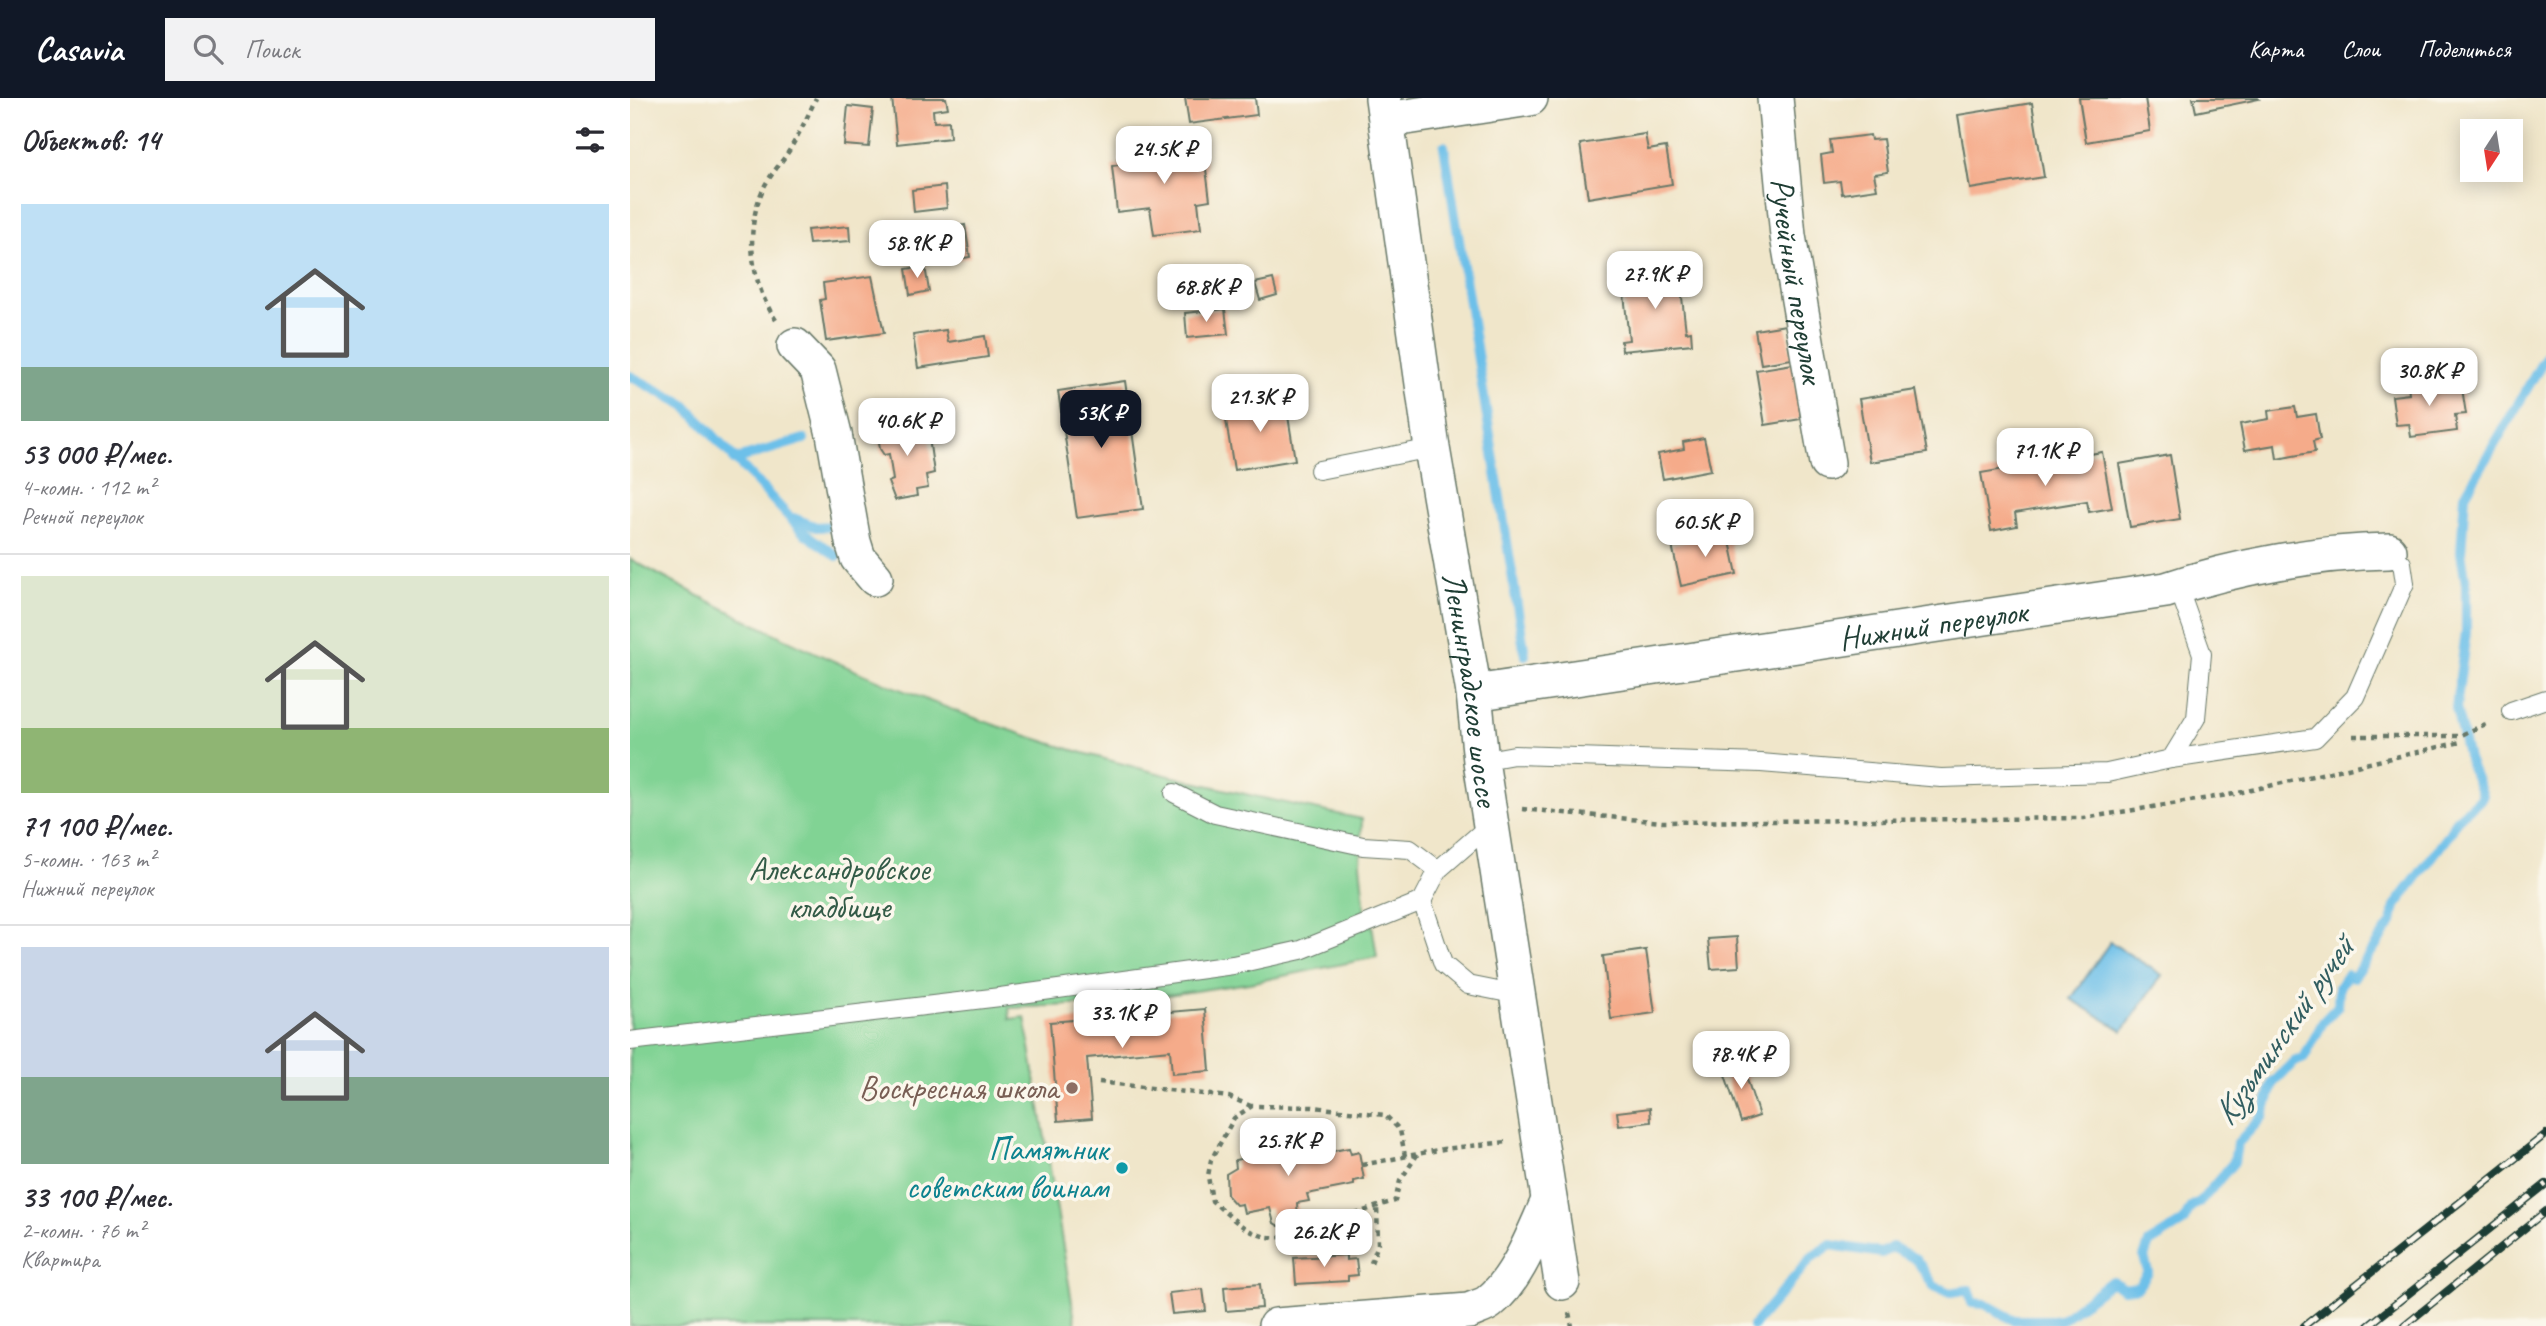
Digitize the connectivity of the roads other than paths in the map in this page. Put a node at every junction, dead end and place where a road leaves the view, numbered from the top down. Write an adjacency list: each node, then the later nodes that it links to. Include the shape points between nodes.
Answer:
1 (1530, 98): 3 (street)
2 (1775, 98): 6 (street, Ручейный переулок, via 1788,236)
3 (1385, 109): 5 (street, Ленинградское шоссе)
4 (795, 346): 9 (street, via 818,370 853,542 858,558)
5 (1432, 448): 7 (lane); 11 (street, Ленинградское шоссе)
6 (1827, 463)
7 (1319, 470)
8 (2389, 551): 10 (street, Нижний переулок, via 2346,552 2197,579); 14 (lane, via 2402,564 2405,583 2355,697 2315,738)
9 (875, 578)
10 (2166, 590): 11 (street, Нижний переулок); 14 (lane, via 2182,598 2202,654 2196,718)
11 (1474, 693): 15 (street, Ленинградское шоссе)
12 (2546, 699): 13 (lane)
13 (2511, 711)
14 (2171, 759): 15 (lane, via 2107,773 1941,778 1761,763 1514,755)
15 (1481, 761): 17 (street, Ленинградское шоссе)
16 (1174, 793): 18 (lane, via 1215,814 1363,846 1410,849)
17 (1491, 824): 18 (lane); 20 (street, Ленинградское шоссе)
18 (1438, 870): 19 (lane)
19 (1422, 901): 20 (lane, via 1443,964 1468,985); 21 (lane, via 1301,950 1233,965)
20 (1518, 995): 22 (street, Ленинградское шоссе)
21 (630, 1041)
22 (1549, 1201): 23 (street, Ленинградское шоссе); 24 (street, via 1504,1285 1479,1307 1439,1316)
23 (1562, 1282)
24 (1276, 1326)

